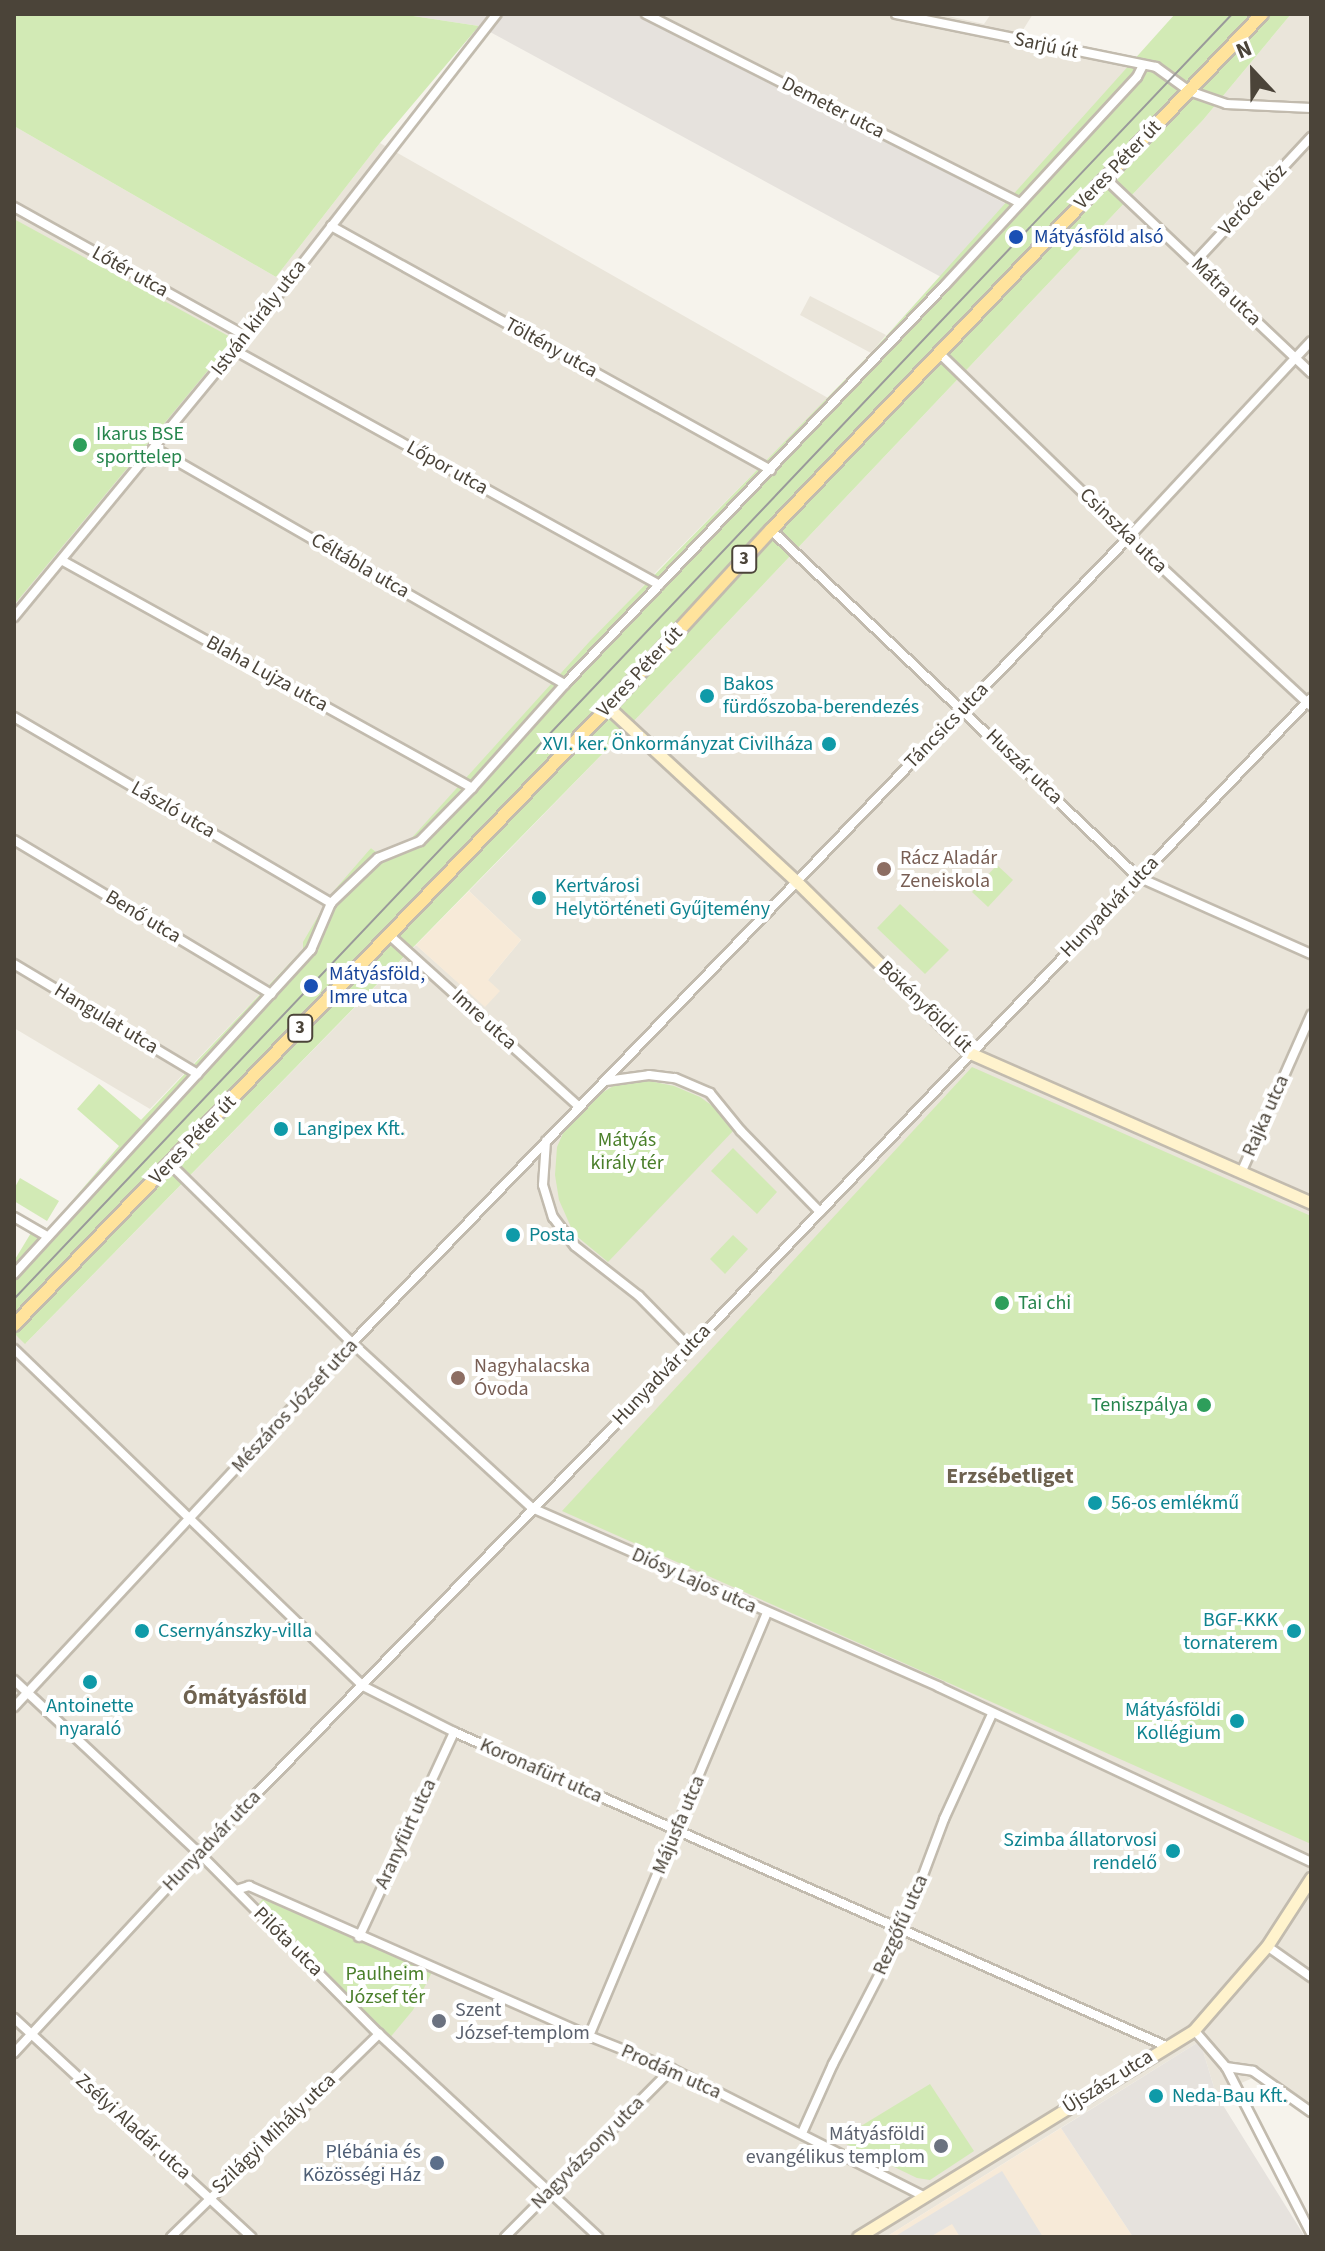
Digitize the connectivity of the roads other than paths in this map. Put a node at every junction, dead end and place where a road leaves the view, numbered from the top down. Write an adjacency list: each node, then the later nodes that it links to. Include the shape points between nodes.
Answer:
1 (497, 14): 12 (street, István király utca)
2 (646, 14): 10 (street, Demeter utca)
3 (896, 14): 5 (street, Sarjú út)
4 (1262, 14): 6 (main road, Veres Péter út / 3)
5 (1143, 65): 6 (street, Sarjú út, via 1164,70); 10 (street, Veres Péter út)
6 (1189, 91): 7 (street, Sarjú út, via 1226,104); 9 (main road, Veres Péter út / 3)
7 (1311, 108)
8 (1311, 137): 13 (street, Verőce köz)
9 (1106, 179): 13 (street, Mátra utca); 17 (main road, Veres Péter út / 3)
10 (1020, 203): 21 (street, Veres Péter út)
11 (14, 207): 14 (street, Lőtér utca)
12 (331, 226): 14 (street, István király utca); 21 (street, Töltény utca)
13 (1195, 262): 18 (street, Mátra utca)
14 (246, 336): 16 (street, István király utca)
15 (1311, 341): 18 (street, Táncsics utca)
16 (234, 350): 20 (street, István király utca); 25 (street, Lőpor utca)
17 (939, 353): 22 (main road, Veres Péter út / 3); 23 (street, Csinszka utca)
18 (1295, 358): 19 (street, Mátra utca); 23 (street, Táncsics utca)
19 (1311, 373)
20 (154, 448): 24 (street, István király utca); 27 (street, Céltábla utca)
21 (771, 470): 25 (street, Veres Péter út)
22 (771, 530): 29 (main road, Veres Péter út / 3); 30 (street, Huszár utca)
23 (1129, 537): 28 (street, Csinszka utca); 30 (street, Táncsics utca)
24 (63, 561): 26 (street, István király utca); 32 (street, Blaha Lujza utca)
25 (659, 585): 27 (street, Veres Péter út)
26 (14, 617)
27 (565, 684): 32 (street, Veres Péter út)
28 (1309, 702): 34 (street, Hunyadvár utca)
29 (608, 707): 35 (street, Bökényföldi út); 37 (main road, Veres Péter út / 3)
30 (963, 709): 34 (street, Huszár utca); 35 (street, Táncsics utca)
31 (14, 717): 36 (street, László utca)
32 (472, 788): 36 (street, Veres Péter út, via 420,841 378,858)
33 (14, 840): 40 (street, Benő utca)
34 (1138, 877): 38 (street, Huszár utca); 42 (street, Hunyadvár utca)
35 (797, 882): 42 (street, Bökényföldi út); 44 (street, Táncsics utca)
36 (331, 903): 40 (street, Veres Péter út, via 311,950)
37 (389, 935): 45 (street, Imre utca); 47 (main road, Veres Péter út / 3)
38 (1311, 954)
39 (14, 964): 43 (street, Hangulat utca)
40 (271, 994): 43 (street, Veres Péter út)
41 (1311, 1015): 48 (street, Rajka utca)
42 (970, 1053): 48 (street, Bökényföldi út); 50 (street, Hunyadvár utca)
43 (198, 1074): 52 (street, Veres Péter út)
44 (606, 1081): 45 (street, Táncsics utca); 50 (street, via 649,1075 675,1078 710,1093)
45 (578, 1106): 46 (street, Mészáros József utca)
46 (546, 1140): 55 (street, Mészáros József utca); 56 (street, via 543,1185 553,1217 575,1246 639,1296)
47 (170, 1164): 54 (main road, Veres Péter út / 3); 55 (street, Diósy Lajos utca)
48 (1241, 1173): 49 (street, Bökényföldi út)
49 (1311, 1203)
50 (820, 1212): 56 (street, Hunyadvár utca)
51 (14, 1217): 52 (street)
52 (48, 1237): 53 (street, Veres Péter út)
53 (14, 1274)
54 (14, 1325)
55 (352, 1343): 58 (street, Diósy Lajos utca); 59 (street, Mészáros József utca)
56 (690, 1348): 58 (street, Hunyadvár utca)
57 (14, 1349): 59 (street, Koronafürt utca)
58 (532, 1508): 60 (street, Diósy Lajos utca); 62 (street, Hunyadvár utca)
59 (192, 1519): 62 (street, Koronafürt utca); 63 (street, Mészáros József utca)
60 (767, 1612): 65 (street, Diósy Lajos utca); 67 (street, Májusfa utca)
61 (14, 1680): 63 (street, Pilóta utca)
62 (363, 1686): 66 (street, Koronafürt utca); 68 (street, Hunyadvár utca)
63 (28, 1693): 64 (street, Mészáros József utca); 68 (street, Pilóta utca)
64 (14, 1707)
65 (992, 1714): 69 (street, Diósy Lajos utca); 72 (street, Rezgőfű utca, via 944,1819)
66 (454, 1732): 67 (street, Koronafürt utca); 73 (street, Aranyfürt utca)
67 (677, 1831): 72 (street, Koronafürt utca); 80 (street, Májusfa utca)
68 (199, 1853): 71 (street, Pilóta utca); 79 (street, Hunyadvár utca)
69 (1311, 1862)
70 (1311, 1878): 74 (street, Újszász utca)
71 (236, 1890): 73 (street, Prodám utca, via 249,1886); 78 (street, Pilóta utca)
72 (902, 1931): 81 (street, Koronafürt utca); 86 (street, Rezgőfű utca)
73 (359, 1937): 80 (street, Prodám utca)
74 (1267, 1946): 75 (street); 77 (street, Újszász utca)
75 (1311, 1977)
76 (14, 2018): 79 (street, Zsélyi Aladár utca)
77 (1194, 2030): 81 (street, Újszász utca); 83 (street)
78 (379, 2034): 87 (street, Pilóta utca); 88 (street, Szilágyi Mihály utca)
79 (32, 2035): 82 (street, Hunyadvár utca); 88 (street, Zsélyi Aladár utca)
80 (589, 2036): 84 (street, Prodám utca)
81 (1166, 2046): 89 (street, Újszász utca)
82 (14, 2053)
83 (1226, 2067): 85 (street, via 1253,2071); 90 (street)
84 (672, 2069): 86 (street, Prodám utca); 87 (street, Nagyvázsony utca)
85 (1311, 2112)
86 (802, 2133): 89 (street, Prodám utca)
87 (549, 2192): 93 (street, Nagyvázsony utca); 94 (street, Pilóta utca)
88 (209, 2196): 91 (street, Szilágyi Mihály utca); 92 (street, Zsélyi Aladár utca)
89 (925, 2197): 95 (street, Újszász utca)
90 (1311, 2233)
91 (171, 2237)
92 (251, 2237)
93 (505, 2237)
94 (598, 2237)
95 (858, 2237)

